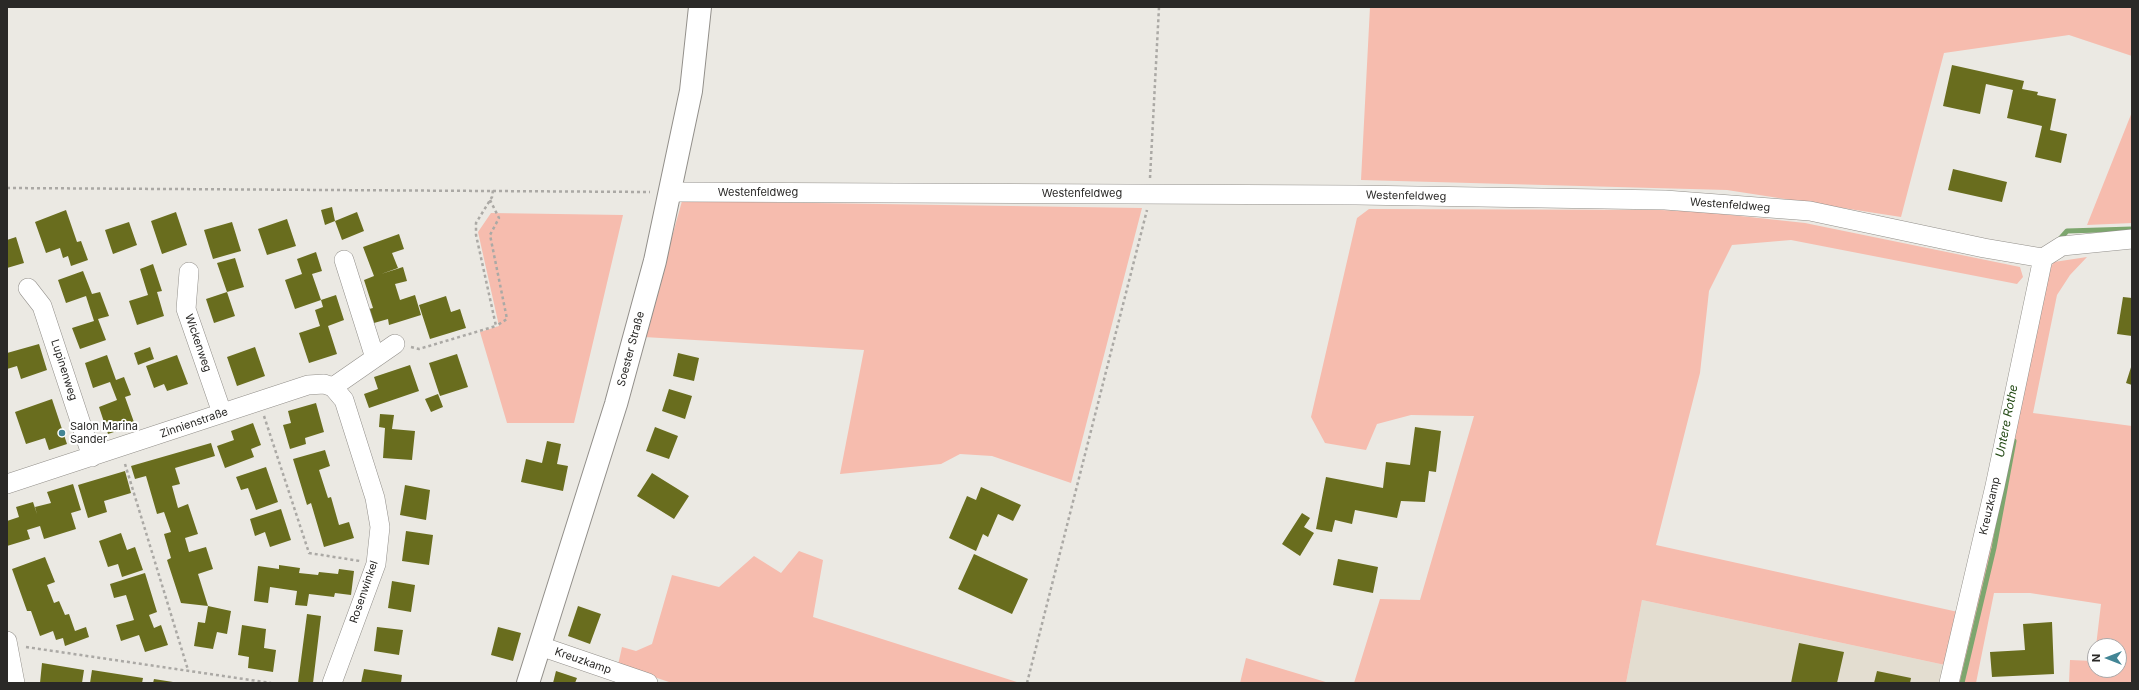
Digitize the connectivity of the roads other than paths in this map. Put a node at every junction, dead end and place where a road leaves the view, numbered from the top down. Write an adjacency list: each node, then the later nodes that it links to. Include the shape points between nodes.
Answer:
1 (700, 7): 2 (main road, Soester Straße, via 691,91)
2 (671, 192): 4 (street, Westenfeldweg, via 1151,194 1673,201 1810,211); 15 (main road, Soester Straße, via 655,262 616,404)
3 (2132, 239): 4 (street, via 2062,246)
4 (2043, 258): 20 (street, Kreuzkamp, via 1995,486)
5 (344, 260): 9 (street)
6 (189, 272): 11 (street, Wickenweg, via 186,309)
7 (28, 288): 12 (street, Lupinenweg, via 42,306)
8 (395, 344): 9 (street)
9 (375, 358): 10 (street)
10 (333, 387): 11 (street, Zinnienstraße, via 324,384 308,385); 17 (street, Rosenwinkel, via 344,400 375,498 380,527 376,564)
11 (222, 413): 12 (street, Zinnienstraße)
12 (92, 457): 13 (street, Zinnienstraße)
13 (7, 484)
14 (7, 643): 16 (street)
15 (540, 646): 18 (main road, Soester Straße); 19 (street, Kreuzkamp)
16 (15, 683)
17 (332, 683)
18 (528, 683)
19 (648, 683)
20 (1949, 683)

